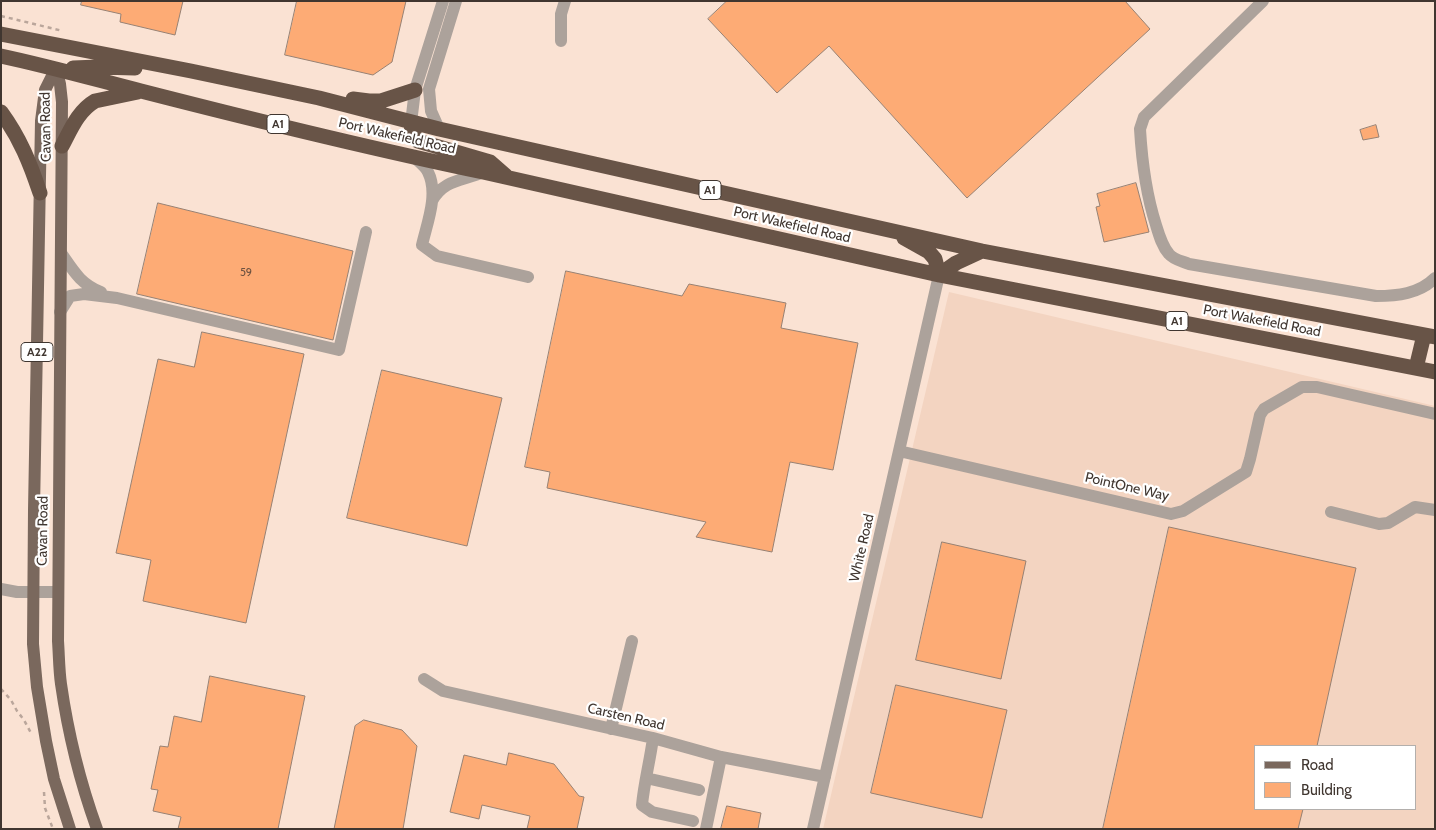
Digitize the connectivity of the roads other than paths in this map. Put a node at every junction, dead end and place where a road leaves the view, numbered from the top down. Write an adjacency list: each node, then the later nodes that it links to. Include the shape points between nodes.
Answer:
1 (443, 1): 11 (street)
2 (456, 1): 16 (street, via 429,89 431,111)
3 (565, 1): 7 (street, via 561,14)
4 (1263, 1): 29 (street, via 1144,117 1140,138 1145,183 1163,245 1177,260 1190,264 1376,296 1404,294)
5 (1, 34): 10 (highway, Port Wakefield Road / A1)
6 (1, 40): 9 (highway, via 32,52)
7 (561, 40)
8 (1, 56): 9 (highway, Port Wakefield Road / A1)
9 (56, 68): 10 (highway); 12 (highway, Port Wakefield Road / A1); 17 (main road, Cavan Road / A22, via 62,102); 21 (main road, Cavan Road, via 44,96)
10 (192, 71): 13 (highway, Port Wakefield Road / A1)
11 (415, 90): 13 (highway, via 375,102); 15 (street)
12 (142, 91): 17 (highway, via 89,104 80,113); 18 (highway, Port Wakefield Road / A1)
13 (319, 98): 15 (highway, Port Wakefield Road / A1)
14 (1, 112): 21 (highway, via 24,148)
15 (411, 123): 16 (highway, Port Wakefield Road / A1); 20 (highway, via 418,141 490,162)
16 (439, 129): 23 (highway, Port Wakefield Road / A1)
17 (62, 146): 26 (main road, Cavan Road / A22)
18 (415, 158): 19 (highway, Port Wakefield Road / A1); 22 (street, via 428,172)
19 (483, 172): 20 (highway, Port Wakefield Road / A1); 22 (street, via 450,183 437,192)
20 (507, 177): 27 (highway, Port Wakefield Road / A1)
21 (40, 193): 40 (main road, Cavan Road / A22)
22 (432, 201): 28 (street, via 422,245 437,256)
23 (893, 231): 25 (highway, Port Wakefield Road / A1); 27 (highway, via 928,252 935,259)
24 (366, 232): 30 (street, via 339,350)
25 (982, 251): 27 (highway); 32 (highway, Port Wakefield Road / A1)
26 (61, 252): 30 (street, via 78,278 90,288); 31 (main road, Cavan Road / A22)
27 (939, 275): 33 (highway, Port Wakefield Road / A1); 36 (street, White Road)
28 (528, 277)
29 (1435, 278)
30 (117, 298): 31 (street, via 84,294 70,296)
31 (60, 312): 41 (main road, Cavan Road / A22)
32 (1430, 336): 33 (highway)
33 (1416, 368): 34 (highway, Port Wakefield Road / A1)
34 (1435, 372)
35 (1435, 414): 36 (street, PointOne Way, via 1316,387 1302,387 1268,406 1260,415 1246,472 1183,511 1171,514)
36 (899, 451): 47 (street, White Road)
37 (1435, 510): 38 (street, via 1416,507 1379,524)
38 (1331, 512)
39 (1, 589): 40 (street)
40 (33, 592): 41 (street); 51 (main road, Cavan Road / A22, via 37,686 54,780)
41 (57, 592): 52 (main road, Cavan Road / A22, via 61,683 81,777)
42 (632, 641): 44 (street)
43 (424, 680): 44 (street, Carsten Road, via 443,691)
44 (611, 729): 45 (street, Carsten Road)
45 (653, 738): 46 (street, Carsten Road); 48 (street)
46 (721, 757): 47 (street, Carsten Road); 53 (street)
47 (825, 777): 54 (street, White Road)
48 (646, 778): 49 (street); 50 (street, via 642,805 652,812)
49 (699, 790)
50 (693, 821)
51 (70, 829)
52 (98, 829)
53 (706, 829)
54 (813, 829)

